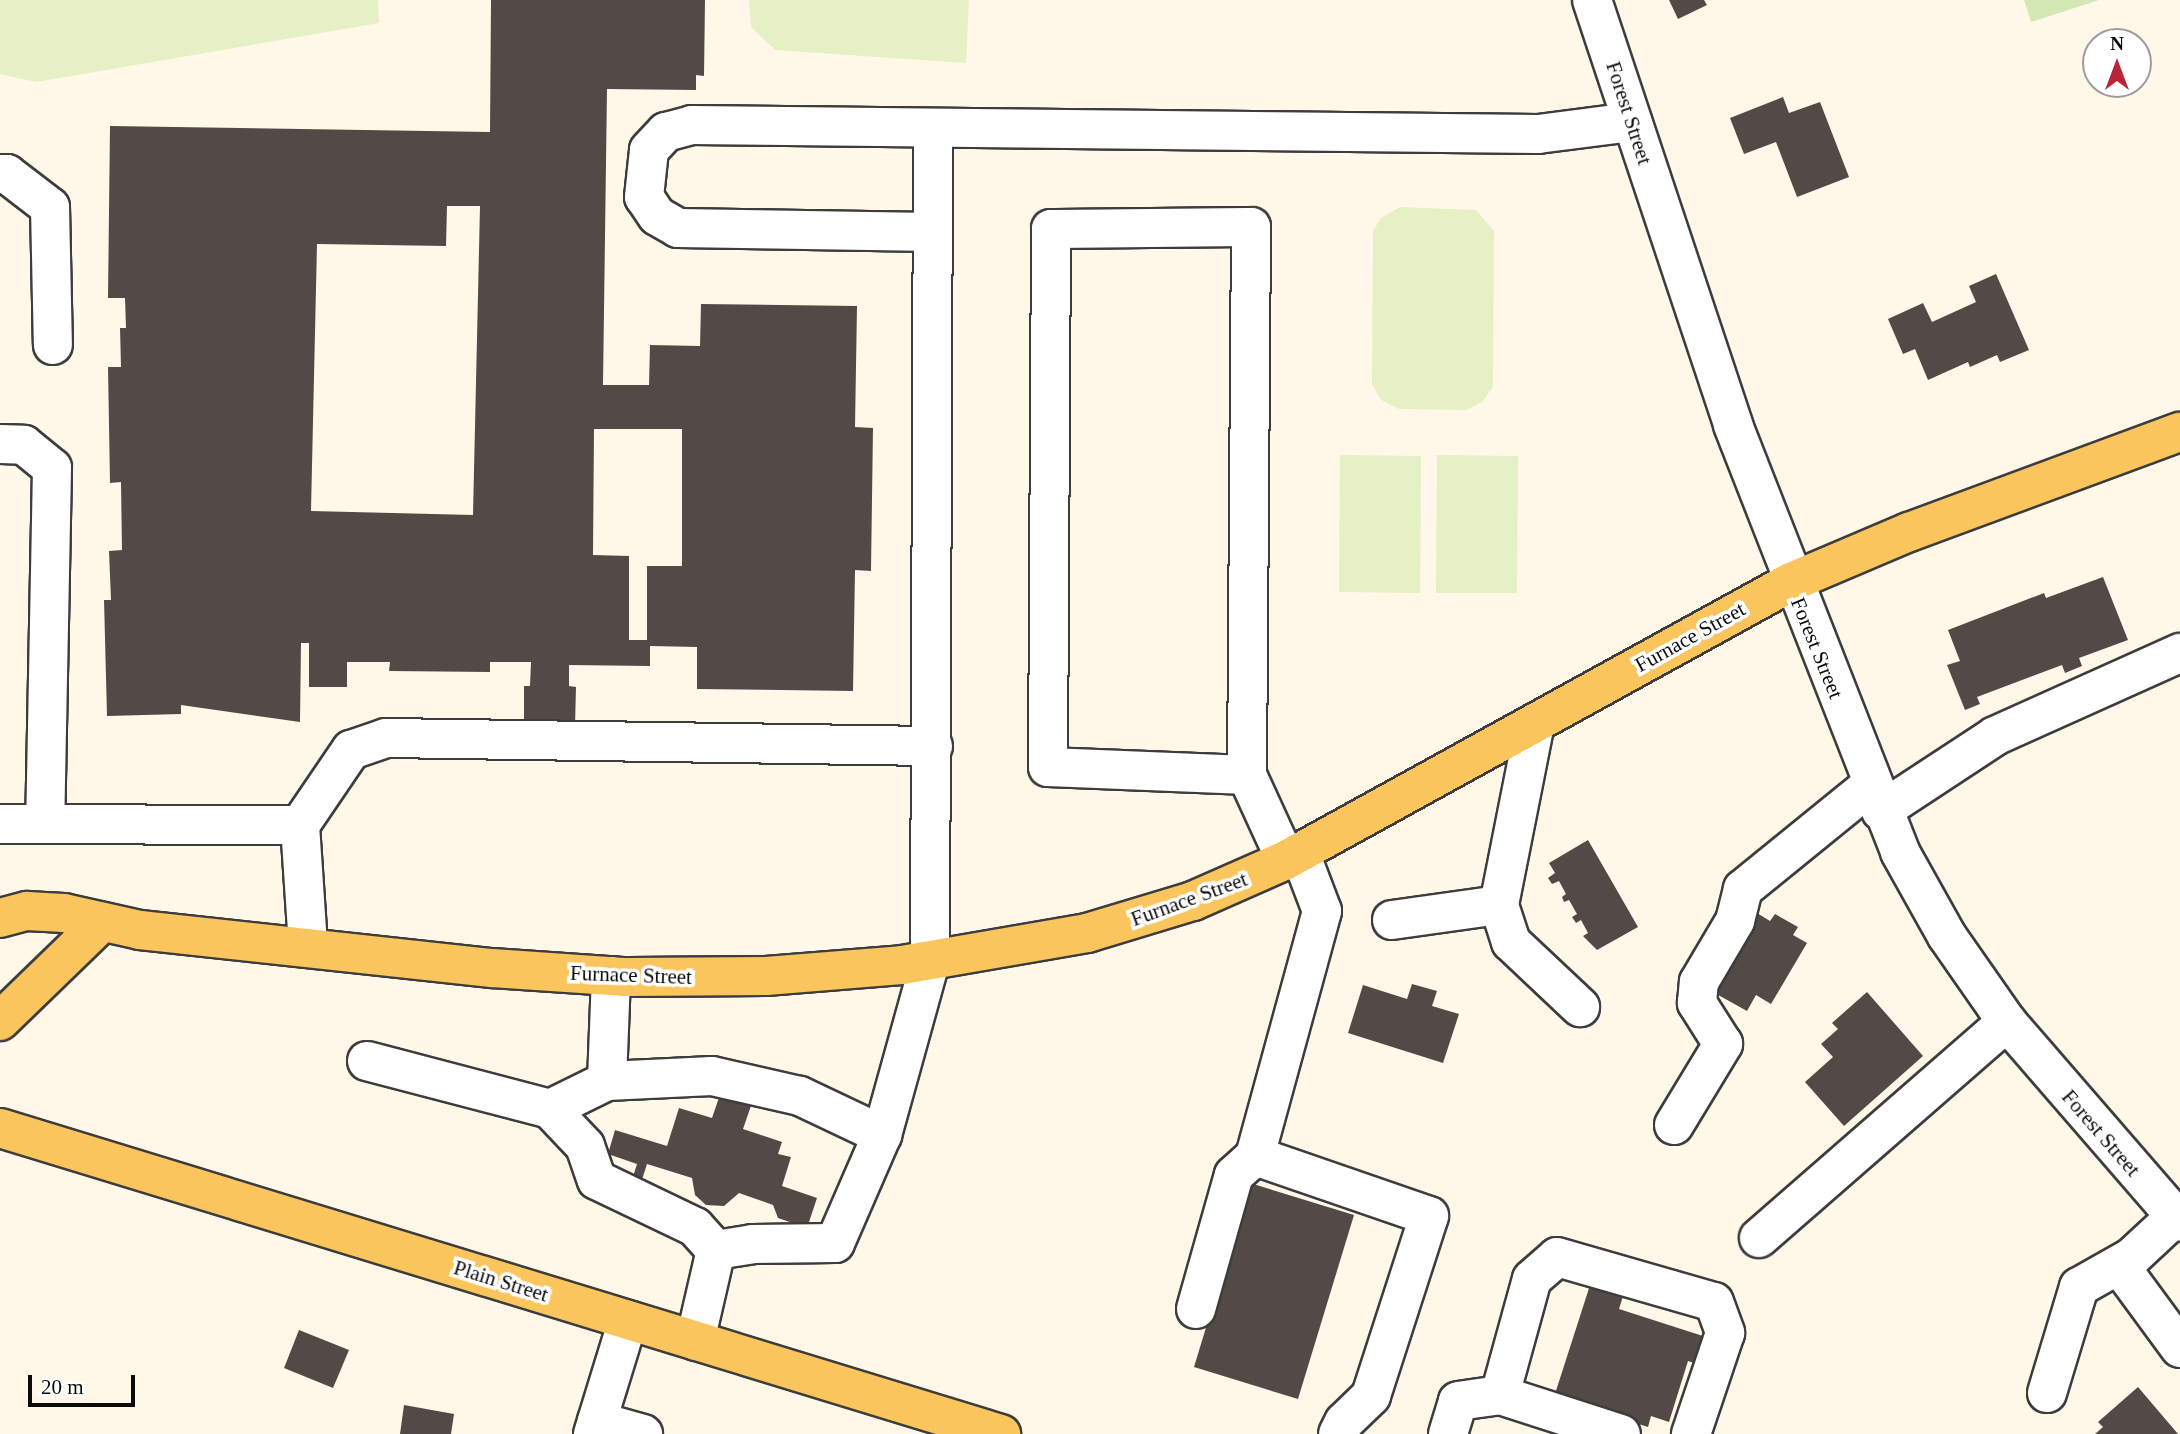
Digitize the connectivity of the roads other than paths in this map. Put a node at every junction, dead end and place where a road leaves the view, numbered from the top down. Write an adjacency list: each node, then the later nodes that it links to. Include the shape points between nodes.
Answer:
1 (1592, 0): 2 (street, Forest Street)
2 (1632, 122): 3 (street, via 1538,134); 9 (street, Forest Street, via 1705,345)
3 (933, 129): 5 (street); 5 (street, via 692,125 666,132 649,150 644,197 657,216 678,228)
4 (0, 174): 6 (street, via 7,174 50,207)
5 (933, 232): 12 (street)
6 (53, 345)
7 (2180, 432): 9 (main road, Furnace Street, via 1909,532)
8 (0, 444): 16 (street, via 24,445 52,468)
9 (1791, 582): 11 (main road, Furnace Street); 14 (street, Forest Street)
10 (2180, 653): 14 (street, via 1995,736)
11 (1535, 724): 18 (main road, Furnace Street); 19 (street)
12 (933, 746): 17 (street, via 386,738 351,750); 24 (street)
13 (1247, 775): 13 (street, via 1251,227 1051,229 1048,767); 18 (street)
14 (1876, 798): 28 (street, Forest Street, via 1922,895); 32 (street, via 1743,890 1735,921 1699,982 1697,1003 1723,1044)
15 (0, 824): 16 (street)
16 (45, 824): 17 (street)
17 (300, 825): 23 (street)
18 (1293, 857): 24 (main road, Furnace Street, via 1193,901 1140,918); 35 (street, via 1322,911)
19 (1499, 905): 21 (street); 26 (street, via 1511,942)
20 (0, 918): 22 (main road, Furnace Street, via 27,911)
21 (1392, 920)
22 (102, 922): 23 (main road, Furnace Street); 27 (main road)
23 (308, 947): 25 (main road, Furnace Street)
24 (930, 962): 25 (main road, Furnace Street, via 766,976); 34 (street)
25 (611, 976): 30 (street)
26 (1580, 1007)
27 (0, 1021)
28 (2007, 1022): 36 (street, Forest Street); 37 (street)
29 (367, 1061): 31 (street)
30 (607, 1080): 31 (street); 34 (street, via 712,1076 800,1097)
31 (550, 1109): 38 (street, via 585,1146 597,1181 695,1227)
32 (1674, 1125)
33 (0, 1128): 41 (main road, Plain Street)
34 (881, 1135): 38 (street, via 835,1243 752,1244)
35 (1255, 1156): 40 (street, via 1234,1175); 49 (street, via 1429,1216 1371,1396)
36 (2177, 1219): 39 (street)
37 (1759, 1238)
38 (716, 1250): 42 (street)
39 (2119, 1265): 43 (street); 44 (street, via 2079,1287)
40 (1196, 1309)
41 (628, 1320): 42 (main road, Plain Street); 46 (street)
42 (695, 1341): 48 (main road, Plain Street)
43 (2180, 1348)
44 (2048, 1393)
45 (1500, 1395): 50 (street, via 1458,1401); 51 (street); 52 (street, via 1532,1279 1557,1257 1714,1302 1725,1333)
46 (595, 1427): 47 (street)
47 (643, 1434)
48 (1002, 1434)
49 (1338, 1434)
50 (1448, 1434)
51 (1621, 1434)
52 (1691, 1434)

